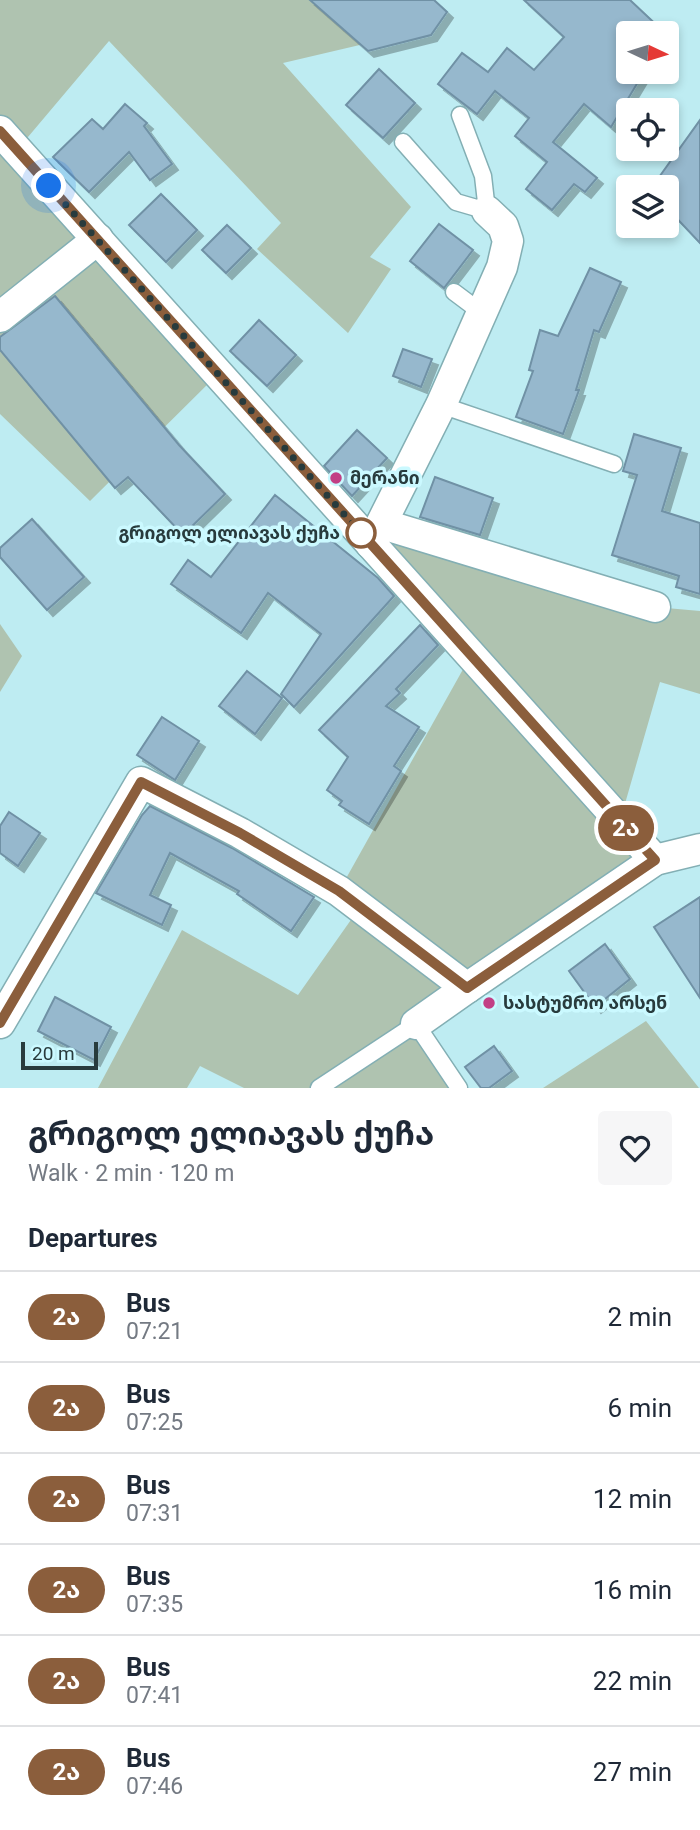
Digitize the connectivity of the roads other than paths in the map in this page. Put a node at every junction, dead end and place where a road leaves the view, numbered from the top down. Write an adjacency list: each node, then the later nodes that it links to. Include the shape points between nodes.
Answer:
1 (460, 115): 4 (lane, via 483,176)
2 (0, 131): 5 (street)
3 (403, 142): 4 (lane, via 456,202)
4 (487, 211): 7 (street, via 503,226 508,242)
5 (97, 240): 8 (street); 11 (street)
6 (454, 292): 7 (lane)
7 (482, 313): 9 (street)
8 (0, 317)
9 (441, 405): 10 (lane); 11 (street)
10 (614, 464)
11 (377, 534): 12 (street); 14 (street)
12 (655, 607)
13 (700, 849): 14 (street)
14 (655, 860): 15 (street)
15 (467, 988): 16 (street, via 339,891 141,782); 17 (street)
16 (0, 1023)
17 (416, 1024): 18 (lane); 19 (lane)
18 (319, 1088)
19 (459, 1088)

